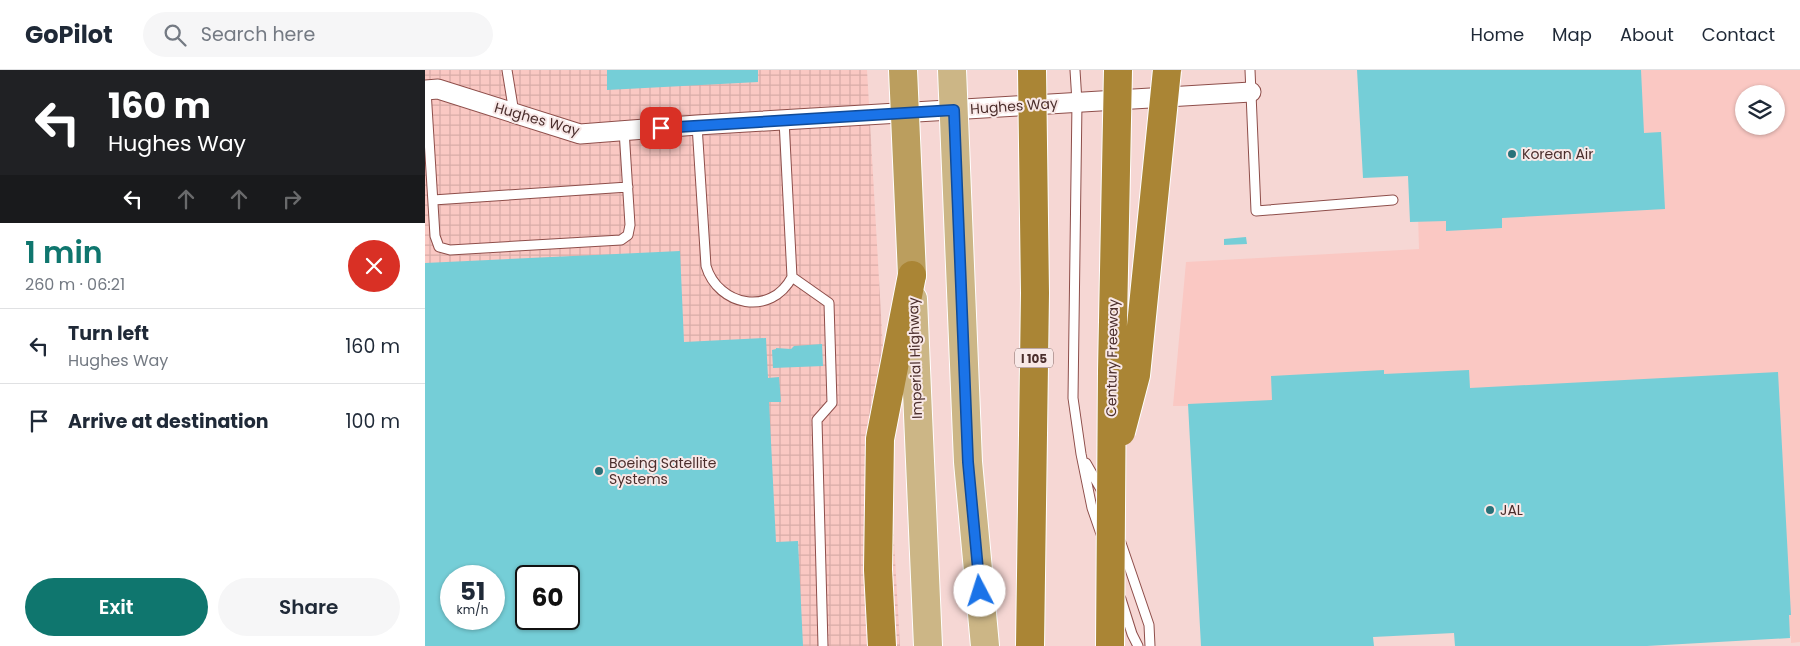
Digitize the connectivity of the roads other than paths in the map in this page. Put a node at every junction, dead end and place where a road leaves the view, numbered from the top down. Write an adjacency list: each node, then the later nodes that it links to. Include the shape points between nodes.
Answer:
1 (507, 70): 13 (lane)
2 (903, 70): 14 (highway, Imperial Highway)
3 (952, 70): 12 (main road)
4 (1032, 70): 29 (highway, I 105, bridge, via 1035,293)
5 (1074, 70): 11 (lane)
6 (1118, 70): 24 (highway, Century Freeway, bridge)
7 (1167, 70): 24 (highway, bridge, via 1136,375)
8 (1250, 70): 10 (lane)
9 (426, 90): 13 (street, Hughes Way, via 438,90); 19 (lane)
10 (1251, 92): 11 (street, Hughes Way); 20 (lane, via 1256,211)
11 (1077, 102): 12 (street, Hughes Way); 23 (lane, via 1073,398)
12 (954, 110): 14 (street, Hughes Way); 28 (main road, via 968,462)
13 (514, 113): 17 (street, Hughes Way, via 580,134)
14 (905, 113): 15 (street, Hughes Way); 21 (highway, Imperial Highway)
15 (784, 120): 16 (street, Hughes Way); 22 (lane)
16 (697, 125): 17 (street, Hughes Way); 22 (lane, via 709,276 727,295 747,302 767,300 783,290)
17 (625, 130): 18 (lane)
18 (628, 187): 19 (lane); 19 (lane, via 630,225 628,235 621,240 450,250 439,247 435,236)
19 (433, 200)
20 (1393, 200)
21 (912, 275): 26 (highway, via 880,439 878,570); 27 (main road, Imperial Highway)
22 (792, 277): 25 (lane, via 829,303 832,403 817,420)
23 (1081, 454): 31 (lane, via 1092,508); 32 (lane, via 1103,495 1149,625)
24 (1111, 467): 30 (highway, Century Freeway, bridge)
25 (823, 646)
26 (882, 646)
27 (929, 646)
28 (985, 646)
29 (1030, 646)
30 (1110, 646)
31 (1138, 646)
32 (1150, 646)

